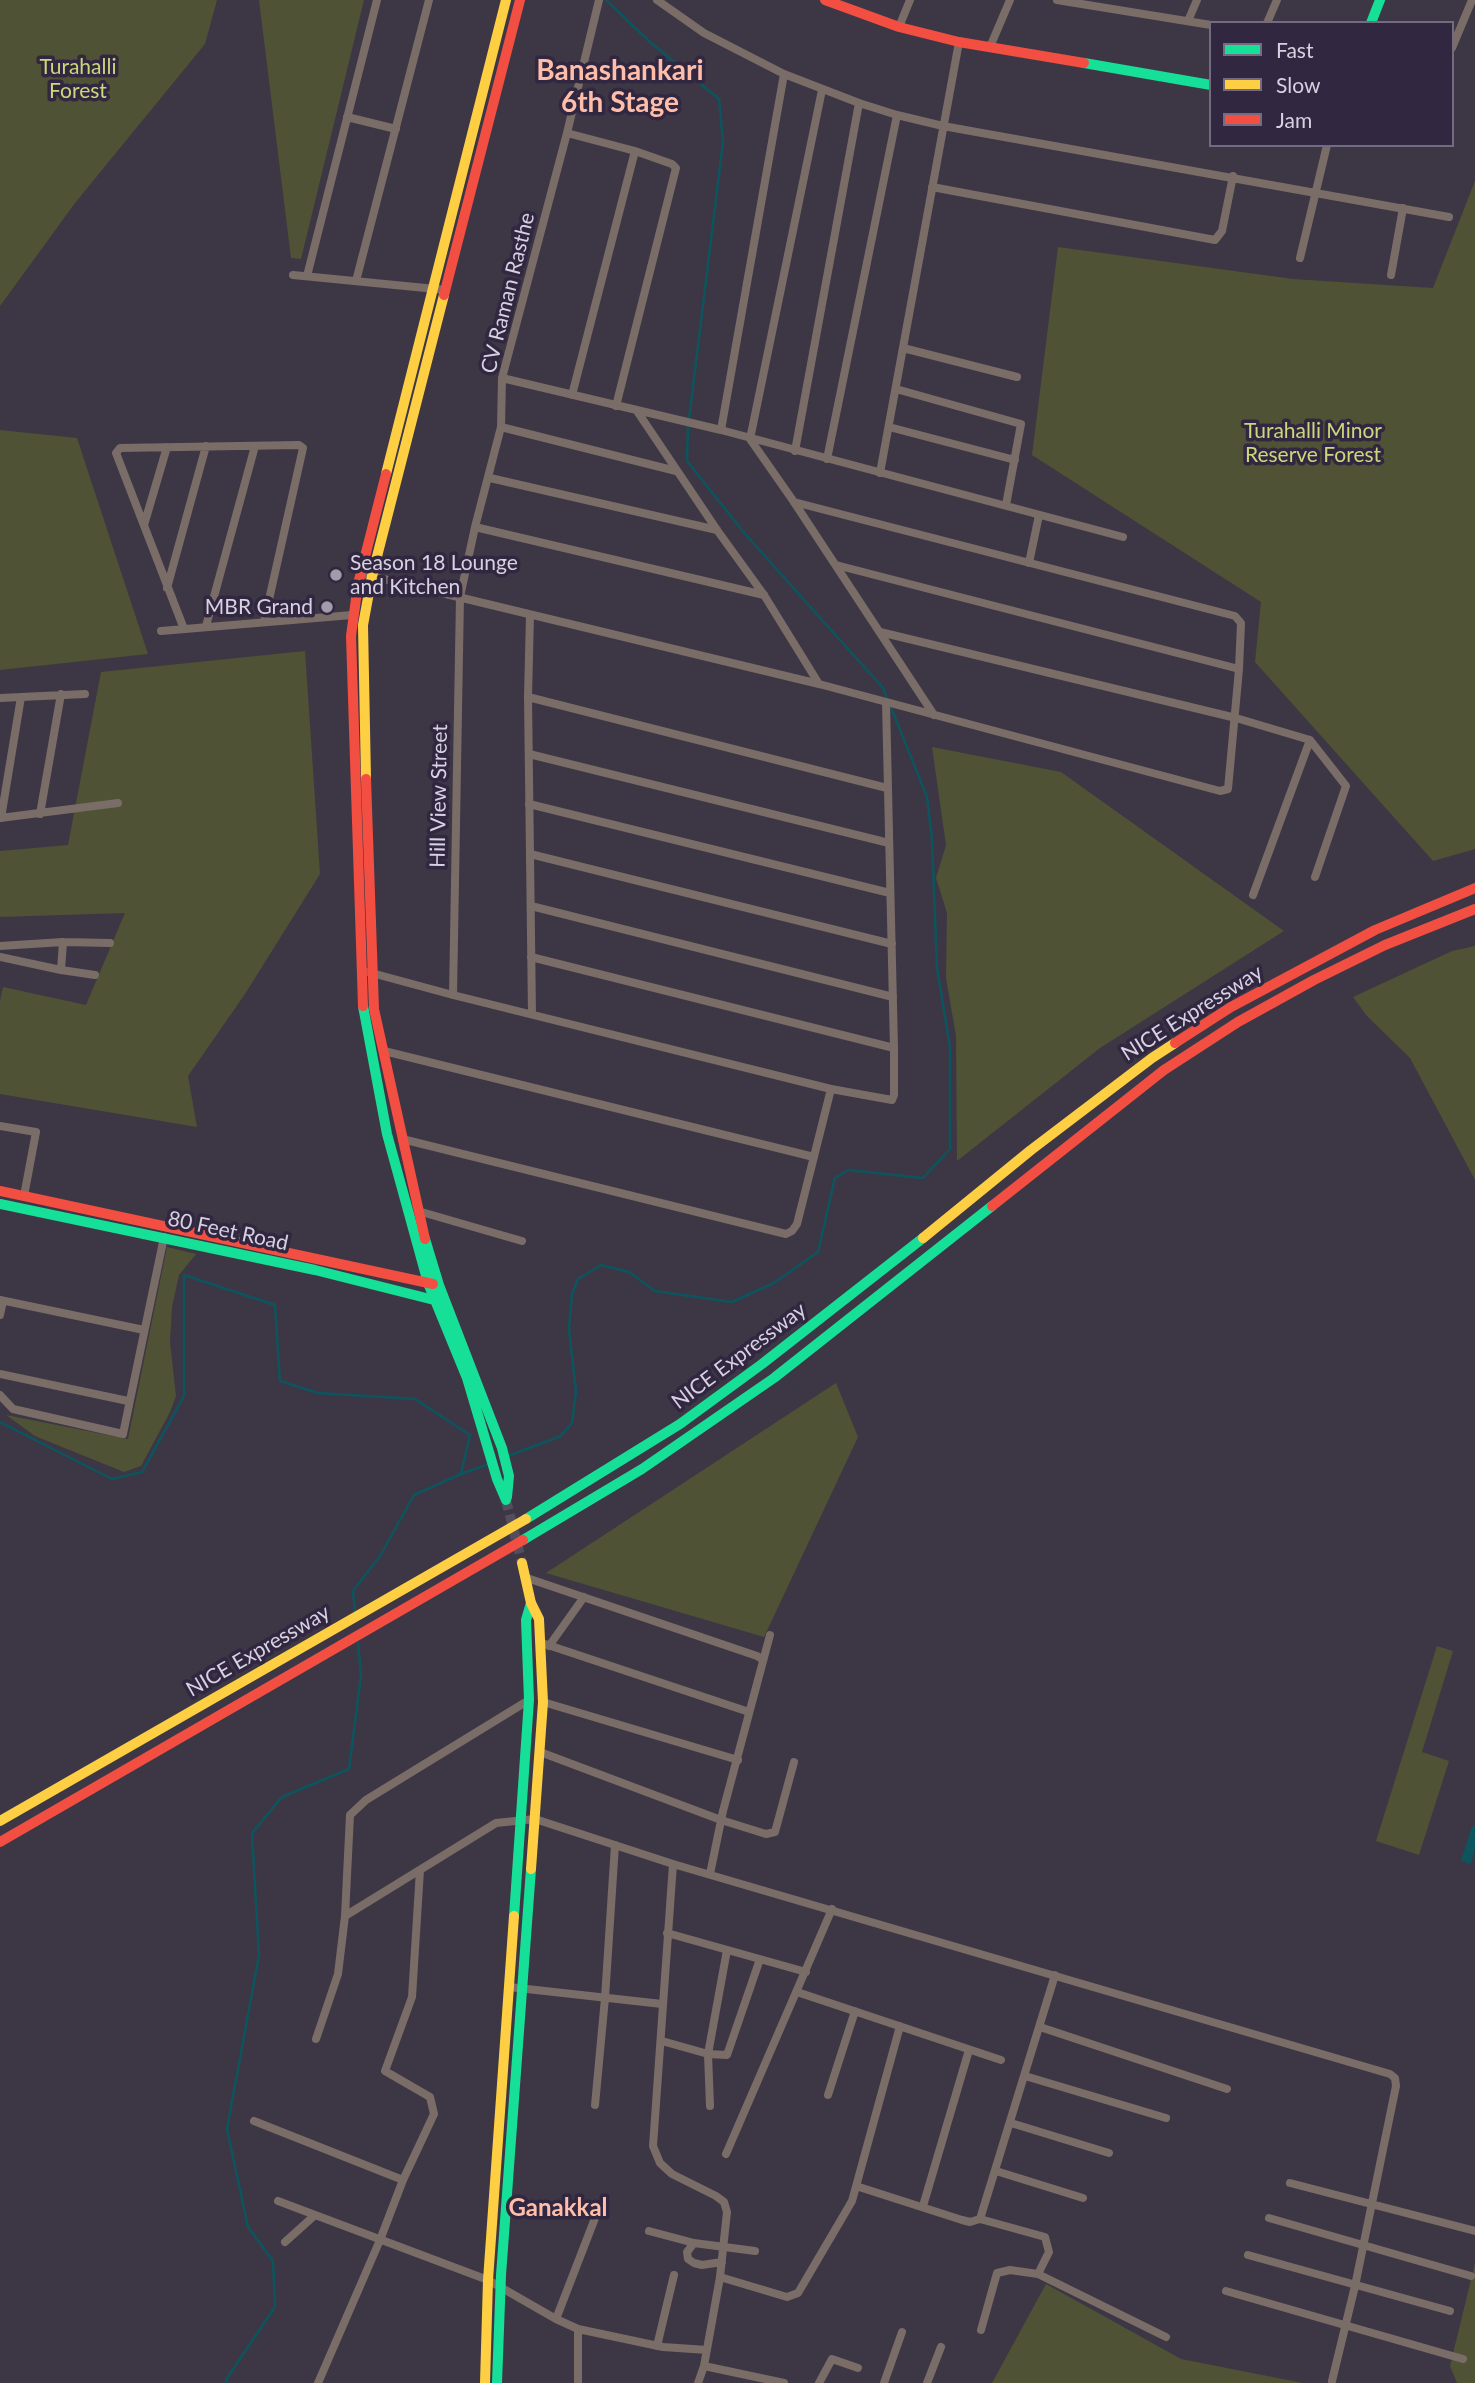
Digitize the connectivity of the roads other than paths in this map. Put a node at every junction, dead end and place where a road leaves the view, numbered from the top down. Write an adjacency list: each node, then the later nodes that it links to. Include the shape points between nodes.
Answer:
1 (377, 0): 30 (street)
2 (429, 0): 32 (street)
3 (506, 0): 46 (main road)
4 (520, 0): 47 (main road)
5 (600, 0): 33 (street, CV Raman Rasthe)
6 (657, 0): 25 (street, via 704,33)
7 (825, 0): 21 (main road)
8 (909, 0): 21 (street)
9 (1010, 0): 24 (street)
10 (1057, 0): 16 (street)
11 (1120, 0): 16 (street)
12 (1197, 0): 17 (street)
13 (1277, 0): 18 (street)
14 (1380, 0): 19 (main road)
15 (1472, 0): 23 (street)
16 (1117, 10): 17 (street)
17 (1188, 21): 20 (street)
18 (1269, 21)
19 (1372, 21)
20 (1209, 25)
21 (899, 27): 22 (main road)
22 (959, 42): 24 (main road); 31 (street)
23 (1454, 43)
24 (990, 47): 26 (main road)
25 (784, 74): 27 (street); 57 (street)
26 (1209, 85)
27 (822, 90): 28 (street); 58 (street)
28 (859, 103): 29 (street); 62 (street)
29 (897, 115): 31 (street); 63 (street)
30 (347, 117): 32 (street); 44 (street)
31 (943, 126): 36 (street); 37 (street)
32 (396, 129): 45 (street)
33 (567, 133): 35 (street); 50 (street, CV Raman Rasthe)
34 (1326, 147): 38 (street)
35 (635, 151): 52 (street); 53 (street, via 677,170)
36 (1233, 176): 37 (street, via 1222,231 1215,240); 38 (street)
37 (932, 187): 48 (street)
38 (1315, 192): 39 (street); 41 (street)
39 (1403, 208): 40 (street); 43 (street)
40 (1449, 216)
41 (1300, 258)
42 (293, 275): 44 (street)
43 (1391, 275)
44 (307, 276): 45 (street)
45 (356, 281): 46 (street)
46 (433, 287): 47 (street); 77 (main road)
47 (446, 290): 77 (main road)
48 (903, 348): 49 (street); 51 (street)
49 (1017, 377)
50 (502, 378): 52 (street); 55 (street, CV Raman Rasthe)
51 (896, 389): 56 (street); 64 (street, via 1021,424)
52 (572, 395): 53 (street)
53 (616, 406): 54 (street)
54 (637, 411): 57 (street); 65 (street)
55 (502, 427): 65 (street); 67 (street, CV Raman Rasthe)
56 (889, 427): 64 (street); 66 (street)
57 (720, 430): 58 (street)
58 (750, 439): 62 (street); 68 (street)
59 (206, 446): 60 (street); 61 (street); 78 (street)
60 (255, 446): 83 (street, via 299,445 303,449); 84 (street)
61 (167, 447): 71 (street); 71 (street, via 116,451)
62 (795, 451): 63 (street)
63 (827, 459): 66 (street)
64 (1015, 460): 69 (street)
65 (676, 471): 73 (street)
66 (880, 473): 69 (street)
67 (490, 478): 72 (street, CV Raman Rasthe); 73 (street)
68 (794, 502): 75 (street); 76 (street)
69 (1006, 505): 70 (street)
70 (1039, 515): 74 (street); 75 (street)
71 (144, 526): 78 (street)
72 (475, 527): 79 (street); 80 (street, CV Raman Rasthe)
73 (717, 530): 79 (street)
74 (1123, 537)
75 (1029, 562): 88 (street, via 1235,616 1241,623)
76 (836, 565): 87 (street); 88 (street)
77 (366, 575): 80 (street); 81 (main road); 120 (main road, via 362,641)
78 (167, 588): 85 (street)
79 (764, 594): 89 (street)
80 (460, 597): 82 (street); 122 (street, Hill View Street)
81 (352, 615): 83 (street); 120 (main road)
82 (530, 615): 89 (street); 93 (street)
83 (264, 622): 84 (street)
84 (206, 626): 85 (street)
85 (184, 629): 86 (street)
86 (161, 631)
87 (880, 632): 96 (street); 97 (street)
88 (1239, 669): 97 (street)
89 (819, 684): 95 (street)
90 (61, 694): 91 (street); 92 (street); 103 (street)
91 (85, 694)
92 (21, 697): 94 (street); 104 (street)
93 (528, 697): 99 (street); 100 (street)
94 (0, 698)
95 (886, 703): 96 (street); 100 (street)
96 (934, 715): 97 (street, via 1220,791 1229,786)
97 (1236, 718): 98 (street)
98 (1310, 740): 107 (street, via 1346,786); 110 (street)
99 (529, 754): 102 (street); 105 (street)
100 (887, 788): 105 (street)
101 (118, 803): 103 (street)
102 (529, 804): 106 (street); 109 (street)
103 (40, 814): 104 (street)
104 (1, 818)
105 (889, 843): 109 (street)
106 (530, 854): 111 (street); 115 (street)
107 (1315, 877)
108 (1475, 888): 160 (main road, NICE Expressway, via 1375,930 1231,1007 1152,1058 794,1340 680,1423 527,1520)
109 (890, 893): 115 (street)
110 (1253, 895)
111 (531, 906): 118 (street); 123 (street)
112 (1475, 909): 162 (main road, NICE Expressway, via 1385,945 1238,1022 1164,1070 774,1378 642,1469)
113 (62, 942): 114 (street); 116 (street); 119 (street)
114 (110, 943)
115 (892, 944): 123 (street)
116 (0, 946)
117 (0, 957): 119 (street)
118 (531, 957): 124 (street); 125 (street)
119 (61, 970): 121 (street)
120 (366, 972): 122 (street); 126 (main road); 137 (main road, via 363,1010 387,1134)
121 (95, 975)
122 (453, 995): 124 (street)
123 (893, 997): 125 (street)
124 (532, 1014): 127 (street)
125 (894, 1048): 127 (street, via 892,1100)
126 (384, 1051): 129 (main road); 130 (street)
127 (831, 1089): 130 (street)
128 (0, 1126): 132 (street, via 36,1132)
129 (402, 1139): 130 (street, via 786,1234 797,1224); 134 (main road)
130 (814, 1157)
131 (0, 1191): 132 (main road, 80 Feet Road)
132 (24, 1196): 137 (main road, 80 Feet Road)
133 (0, 1204): 135 (main road, 80 Feet Road)
134 (418, 1211): 136 (street); 137 (main road)
135 (164, 1237): 139 (main road, 80 Feet Road); 141 (street)
136 (522, 1241)
137 (434, 1284): 139 (main road)
138 (1, 1300): 140 (street); 141 (street)
139 (440, 1301): 139 (main road, via 497,1479 506,1500 509,1476 502,1448)
140 (0, 1315)
141 (144, 1330): 144 (street)
142 (0, 1374): 144 (street)
143 (0, 1395): 144 (street, via 13,1409 123,1434)
144 (128, 1401)
145 (522, 1563): 146 (main road)
146 (527, 1578): 147 (street); 148 (main road)
147 (584, 1597): 150 (street); 151 (street)
148 (531, 1603): 150 (main road); 152 (main road, via 526,1620)
149 (769, 1635): 151 (street)
150 (545, 1645): 153 (main road); 154 (street)
151 (762, 1659): 154 (street)
152 (529, 1700): 161 (main road); 168 (street, via 366,1800 350,1815)
153 (543, 1702): 155 (main road); 156 (street)
154 (749, 1712): 156 (street)
155 (540, 1752): 158 (main road); 159 (street)
156 (738, 1760): 159 (street)
157 (794, 1762): 159 (street, via 775,1832 766,1834)
158 (535, 1819): 161 (street); 163 (street); 175 (main road)
159 (721, 1820): 166 (street)
160 (0, 1821)
161 (520, 1821): 165 (street, via 496,1823); 174 (main road)
162 (0, 1842)
163 (615, 1845): 164 (street); 177 (street)
164 (673, 1864): 166 (street); 169 (street)
165 (420, 1870): 168 (street); 198 (street, via 412,1997 385,2071 430,2097 434,2114)
166 (710, 1874): 167 (street)
167 (832, 1909): 172 (street); 173 (street)
168 (345, 1916): 182 (street, via 338,1974)
169 (667, 1933): 170 (street); 178 (street)
170 (727, 1950): 171 (street); 185 (street)
171 (760, 1959): 172 (street); 185 (street, via 729,2052 723,2057)
172 (806, 1972): 176 (street)
173 (1055, 1975): 181 (street); 203 (street, via 1390,2074 1396,2086)
174 (509, 1987): 175 (street); 223 (main road)
175 (521, 1989): 177 (street); 224 (main road)
176 (797, 1992): 179 (street); 196 (street)
177 (605, 1998): 178 (street); 190 (street)
178 (662, 2004): 183 (street)
179 (855, 2011): 180 (street); 189 (street)
180 (900, 2026): 184 (street); 200 (street)
181 (1040, 2027): 187 (street); 188 (street)
182 (316, 2039)
183 (662, 2041): 185 (street); 215 (street, via 655,2155 672,2174 724,2202)
184 (969, 2050): 186 (street); 204 (street)
185 (708, 2054): 191 (street)
186 (1001, 2060)
187 (1025, 2076): 192 (street); 194 (street)
188 (1227, 2089)
189 (828, 2095)
190 (595, 2105)
191 (710, 2106)
192 (1166, 2118)
193 (254, 2121): 198 (street)
194 (1011, 2123): 195 (street); 197 (street)
195 (1109, 2153)
196 (726, 2154)
197 (996, 2171): 201 (street); 208 (street)
198 (403, 2180): 211 (street)
199 (1290, 2183): 203 (street)
200 (856, 2186): 204 (street); 222 (street, via 844,2217 798,2293 787,2297)
201 (1083, 2198)
202 (278, 2201): 206 (street)
203 (1371, 2203): 210 (street); 214 (street)
204 (923, 2206): 208 (street, via 970,2222)
205 (597, 2213): 228 (street)
206 (315, 2215): 211 (street); 212 (street)
207 (1269, 2218): 214 (street)
208 (979, 2219): 219 (street, via 1045,2237 1049,2252)
209 (649, 2231): 213 (street)
210 (1475, 2231)
211 (380, 2240): 223 (street); 241 (street)
212 (285, 2242)
213 (694, 2243): 215 (street); 218 (street, via 688,2259 702,2265)
214 (1363, 2246): 221 (street); 225 (street)
215 (724, 2247): 216 (street); 218 (street)
216 (755, 2252)
217 (1248, 2255): 225 (street)
218 (722, 2262): 222 (street)
219 (1038, 2274): 231 (street, via 997,2273); 233 (street)
220 (674, 2276): 234 (street)
221 (1471, 2276)
222 (720, 2277): 236 (street)
223 (488, 2280): 224 (street); 242 (main road)
224 (500, 2286): 228 (street); 243 (main road)
225 (1355, 2286): 227 (street); 229 (street)
226 (1226, 2291): 229 (street)
227 (1450, 2311)
228 (556, 2319): 230 (street)
229 (1346, 2326): 237 (street); 240 (street)
230 (578, 2329): 234 (street); 244 (street)
231 (981, 2330)
232 (902, 2333): 248 (street)
233 (1166, 2337)
234 (657, 2346): 236 (street)
235 (941, 2347): 249 (street)
236 (707, 2350): 238 (street)
237 (1463, 2359)
238 (704, 2366): 245 (street); 246 (street)
239 (858, 2368): 247 (street, via 832,2360)
240 (1332, 2381)
241 (318, 2383)
242 (485, 2383)
243 (497, 2383)
244 (578, 2383)
245 (698, 2383)
246 (784, 2383)
247 (819, 2383)
248 (884, 2383)
249 (927, 2383)

